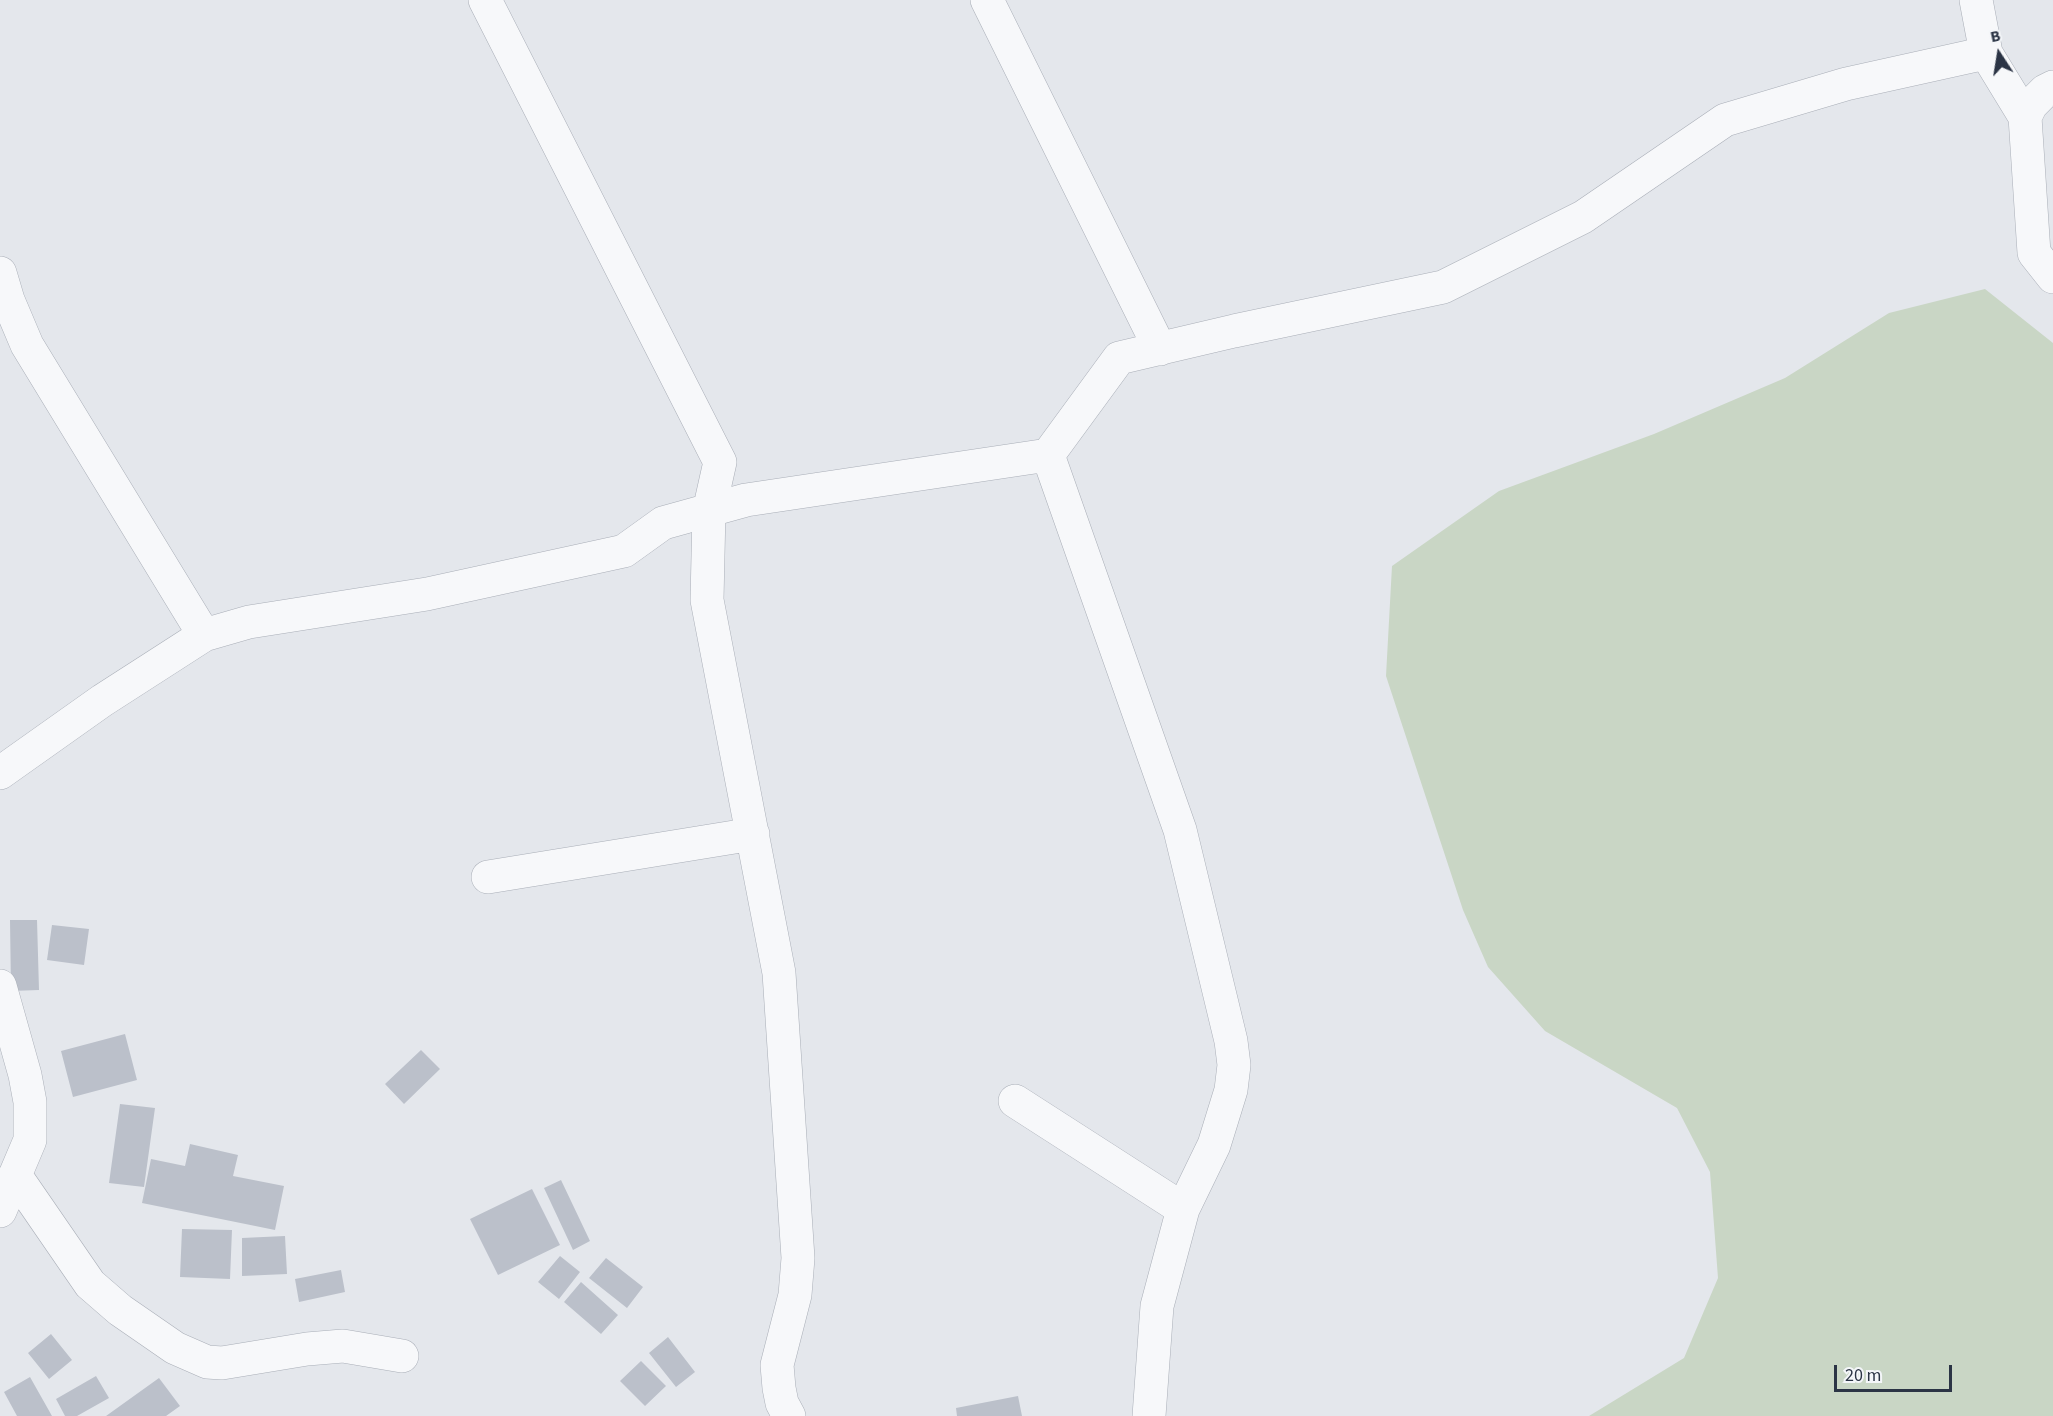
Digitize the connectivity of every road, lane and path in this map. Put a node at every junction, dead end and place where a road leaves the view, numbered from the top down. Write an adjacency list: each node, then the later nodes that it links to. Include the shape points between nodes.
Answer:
1 (485, 0): 11 (street, via 720,462)
2 (987, 0): 9 (street)
3 (1976, 0): 4 (street)
4 (1986, 53): 6 (street); 9 (street, via 1846,84 1725,120 1582,217 1443,287)
5 (2053, 87): 6 (street, via 2031,105)
6 (2025, 117): 8 (street, via 2034,253)
7 (0, 273): 12 (street, via 27,345)
8 (2053, 278)
9 (1160, 349): 10 (street, via 1119,358)
10 (1048, 455): 11 (street, via 746,500); 19 (street, via 1180,830 1231,1041 1231,1090 1214,1145)
11 (709, 511): 12 (street, via 663,523 624,550 427,594 249,622); 14 (street, via 707,600)
12 (204, 635): 13 (street)
13 (0, 773)
14 (753, 834): 15 (street); 22 (street, via 779,973 798,1258 795,1295 777,1365 778,1388)
15 (488, 877)
16 (0, 986): 18 (street, via 30,1102 30,1140)
17 (1015, 1101): 19 (street)
18 (15, 1175): 20 (street); 21 (street, via 90,1284 175,1348 207,1362 222,1363 343,1346)
19 (1183, 1209): 23 (street, via 1157,1306)
20 (0, 1211)
21 (402, 1356)
22 (789, 1416)
23 (1149, 1416)

